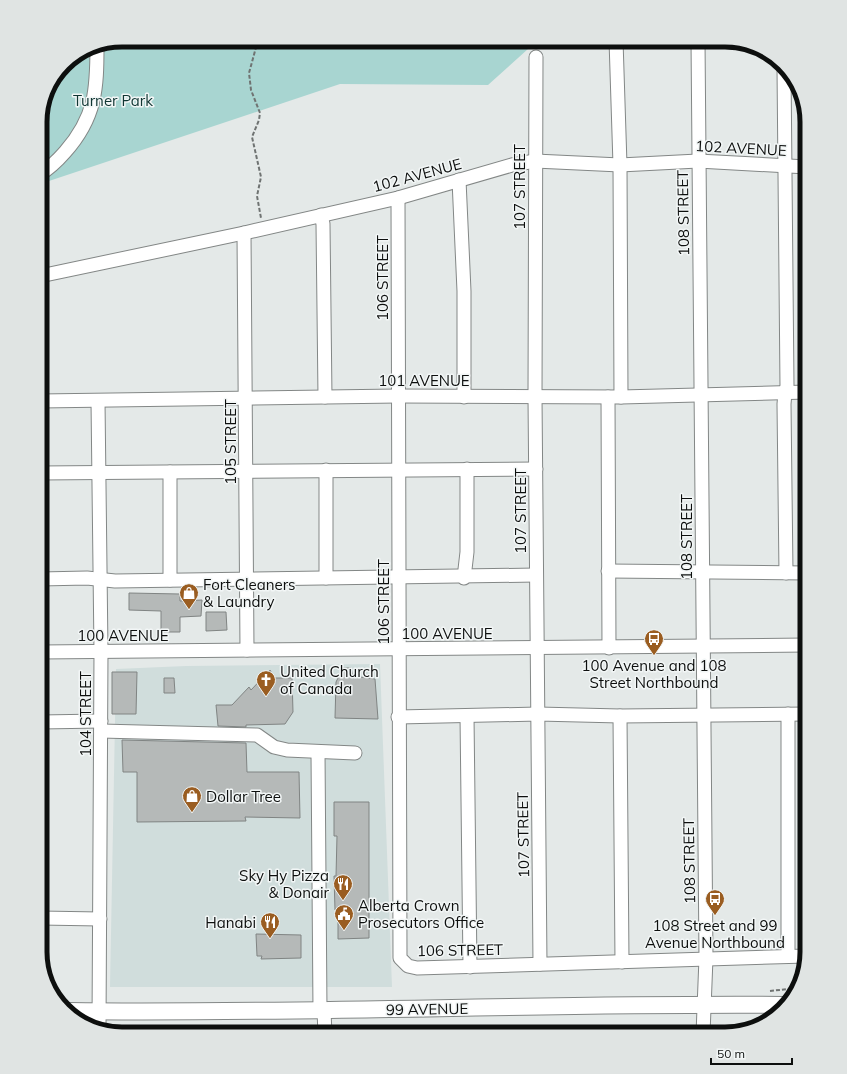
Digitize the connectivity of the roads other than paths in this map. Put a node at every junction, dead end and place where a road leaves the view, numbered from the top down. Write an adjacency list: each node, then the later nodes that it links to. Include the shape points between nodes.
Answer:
1 (616, 47): 8 (street)
2 (698, 47): 7 (street, 108 STREET)
3 (97, 52): 11 (street, via 95,91 86,124 71,145)
4 (536, 57): 6 (street, 107 STREET)
5 (784, 76): 9 (street)
6 (535, 161): 8 (street, 102 AVENUE); 12 (street, 102 AVENUE); 23 (street, 107 STREET)
7 (698, 161): 8 (street, 102 AVENUE); 9 (street, 102 AVENUE); 20 (street, 108 STREET)
8 (620, 165): 24 (street)
9 (786, 166): 10 (street, 102 AVENUE); 18 (street, via 787,386)
10 (800, 166)
11 (47, 169)
12 (459, 180): 13 (street, 102 AVENUE); 22 (street, via 464,291)
13 (398, 198): 14 (street, 102 AVENUE); 19 (street, 106 STREET)
14 (321, 215): 15 (street, 102 AVENUE); 21 (street)
15 (244, 233): 16 (street, 102 AVENUE); 25 (street, 105 STREET)
16 (47, 275)
17 (800, 392): 18 (street, 101 AVENUE)
18 (784, 393): 20 (street, 101 AVENUE); 38 (street)
19 (398, 396): 21 (street, 101 AVENUE); 22 (street, 101 AVENUE); 28 (street, 106 STREET)
20 (701, 396): 24 (street, 101 AVENUE); 37 (street, 108 STREET)
21 (325, 397): 25 (street, 101 AVENUE)
22 (464, 397): 23 (street, 101 AVENUE)
23 (535, 397): 24 (street, 101 AVENUE); 30 (street, 107 STREET)
24 (615, 397): 36 (street)
25 (246, 398): 27 (street, 101 AVENUE); 32 (street, 105 STREET)
26 (47, 401): 27 (street, 101 AVENUE)
27 (98, 401): 35 (street, 104 STREET)
28 (398, 469): 29 (street); 31 (street); 42 (street, 106 STREET)
29 (467, 469): 30 (street); 43 (street, via 467,552)
30 (536, 469): 40 (street, 107 STREET)
31 (326, 470): 32 (street); 41 (street)
32 (247, 471): 33 (street); 47 (street, 105 STREET)
33 (170, 472): 35 (street); 46 (street)
34 (47, 473): 35 (street)
35 (99, 473): 45 (street, 104 STREET)
36 (608, 571): 37 (street); 51 (street)
37 (702, 573): 38 (street); 49 (street, 108 STREET)
38 (786, 573): 39 (street)
39 (800, 573)
40 (536, 575): 43 (street); 50 (street, 107 STREET)
41 (326, 578): 42 (street); 47 (street)
42 (399, 578): 43 (street); 52 (street, 106 STREET)
43 (464, 578)
44 (47, 579): 45 (street)
45 (100, 579): 46 (street); 55 (street, 104 STREET)
46 (170, 580): 47 (street)
47 (247, 580): 53 (street, 105 STREET)
48 (800, 645): 49 (street, 100 AVENUE)
49 (703, 647): 51 (street, 100 AVENUE); 57 (street, 108 STREET)
50 (536, 648): 51 (street, 100 AVENUE); 52 (street, 100 AVENUE); 56 (street, 107 STREET)
51 (609, 648)
52 (400, 649): 53 (street, 100 AVENUE); 62 (street, 106 STREET)
53 (247, 650): 55 (street, 100 AVENUE)
54 (47, 652): 55 (street, 100 AVENUE)
55 (101, 652): 64 (street, 104 STREET)
56 (538, 714): 60 (street); 61 (street); 73 (street, 107 STREET)
57 (703, 714): 58 (street); 61 (street); 71 (street, 108 STREET)
58 (788, 714): 59 (street); 69 (street)
59 (800, 714)
60 (467, 716): 62 (street); 74 (street)
61 (620, 716): 72 (street)
62 (398, 717): 74 (street, 106 STREET, via 400,958 412,968)
63 (47, 722): 64 (street)
64 (101, 726): 65 (street, via 257,735 274,747); 68 (street, 104 STREET)
65 (318, 752): 66 (street); 78 (street)
66 (355, 753)
67 (47, 918): 68 (street)
68 (100, 919): 79 (street, 104 STREET)
69 (788, 956): 70 (street, 106 STREET); 71 (street, 106 STREET)
70 (800, 956)
71 (706, 958): 72 (street, 106 STREET); 75 (street, 108 STREET)
72 (622, 962): 73 (street, 106 STREET)
73 (540, 964): 74 (street, 106 STREET)
74 (470, 967)
75 (702, 1004): 76 (main road, 99 AVENUE); 78 (main road, 99 AVENUE); 82 (street, 108 STREET)
76 (777, 1005)
77 (77, 1011): 79 (main road, 99 AVENUE)
78 (322, 1011): 79 (main road, 99 AVENUE); 81 (street)
79 (99, 1012): 80 (street, 104 STREET)
80 (100, 1024)
81 (324, 1027)
82 (703, 1027)

